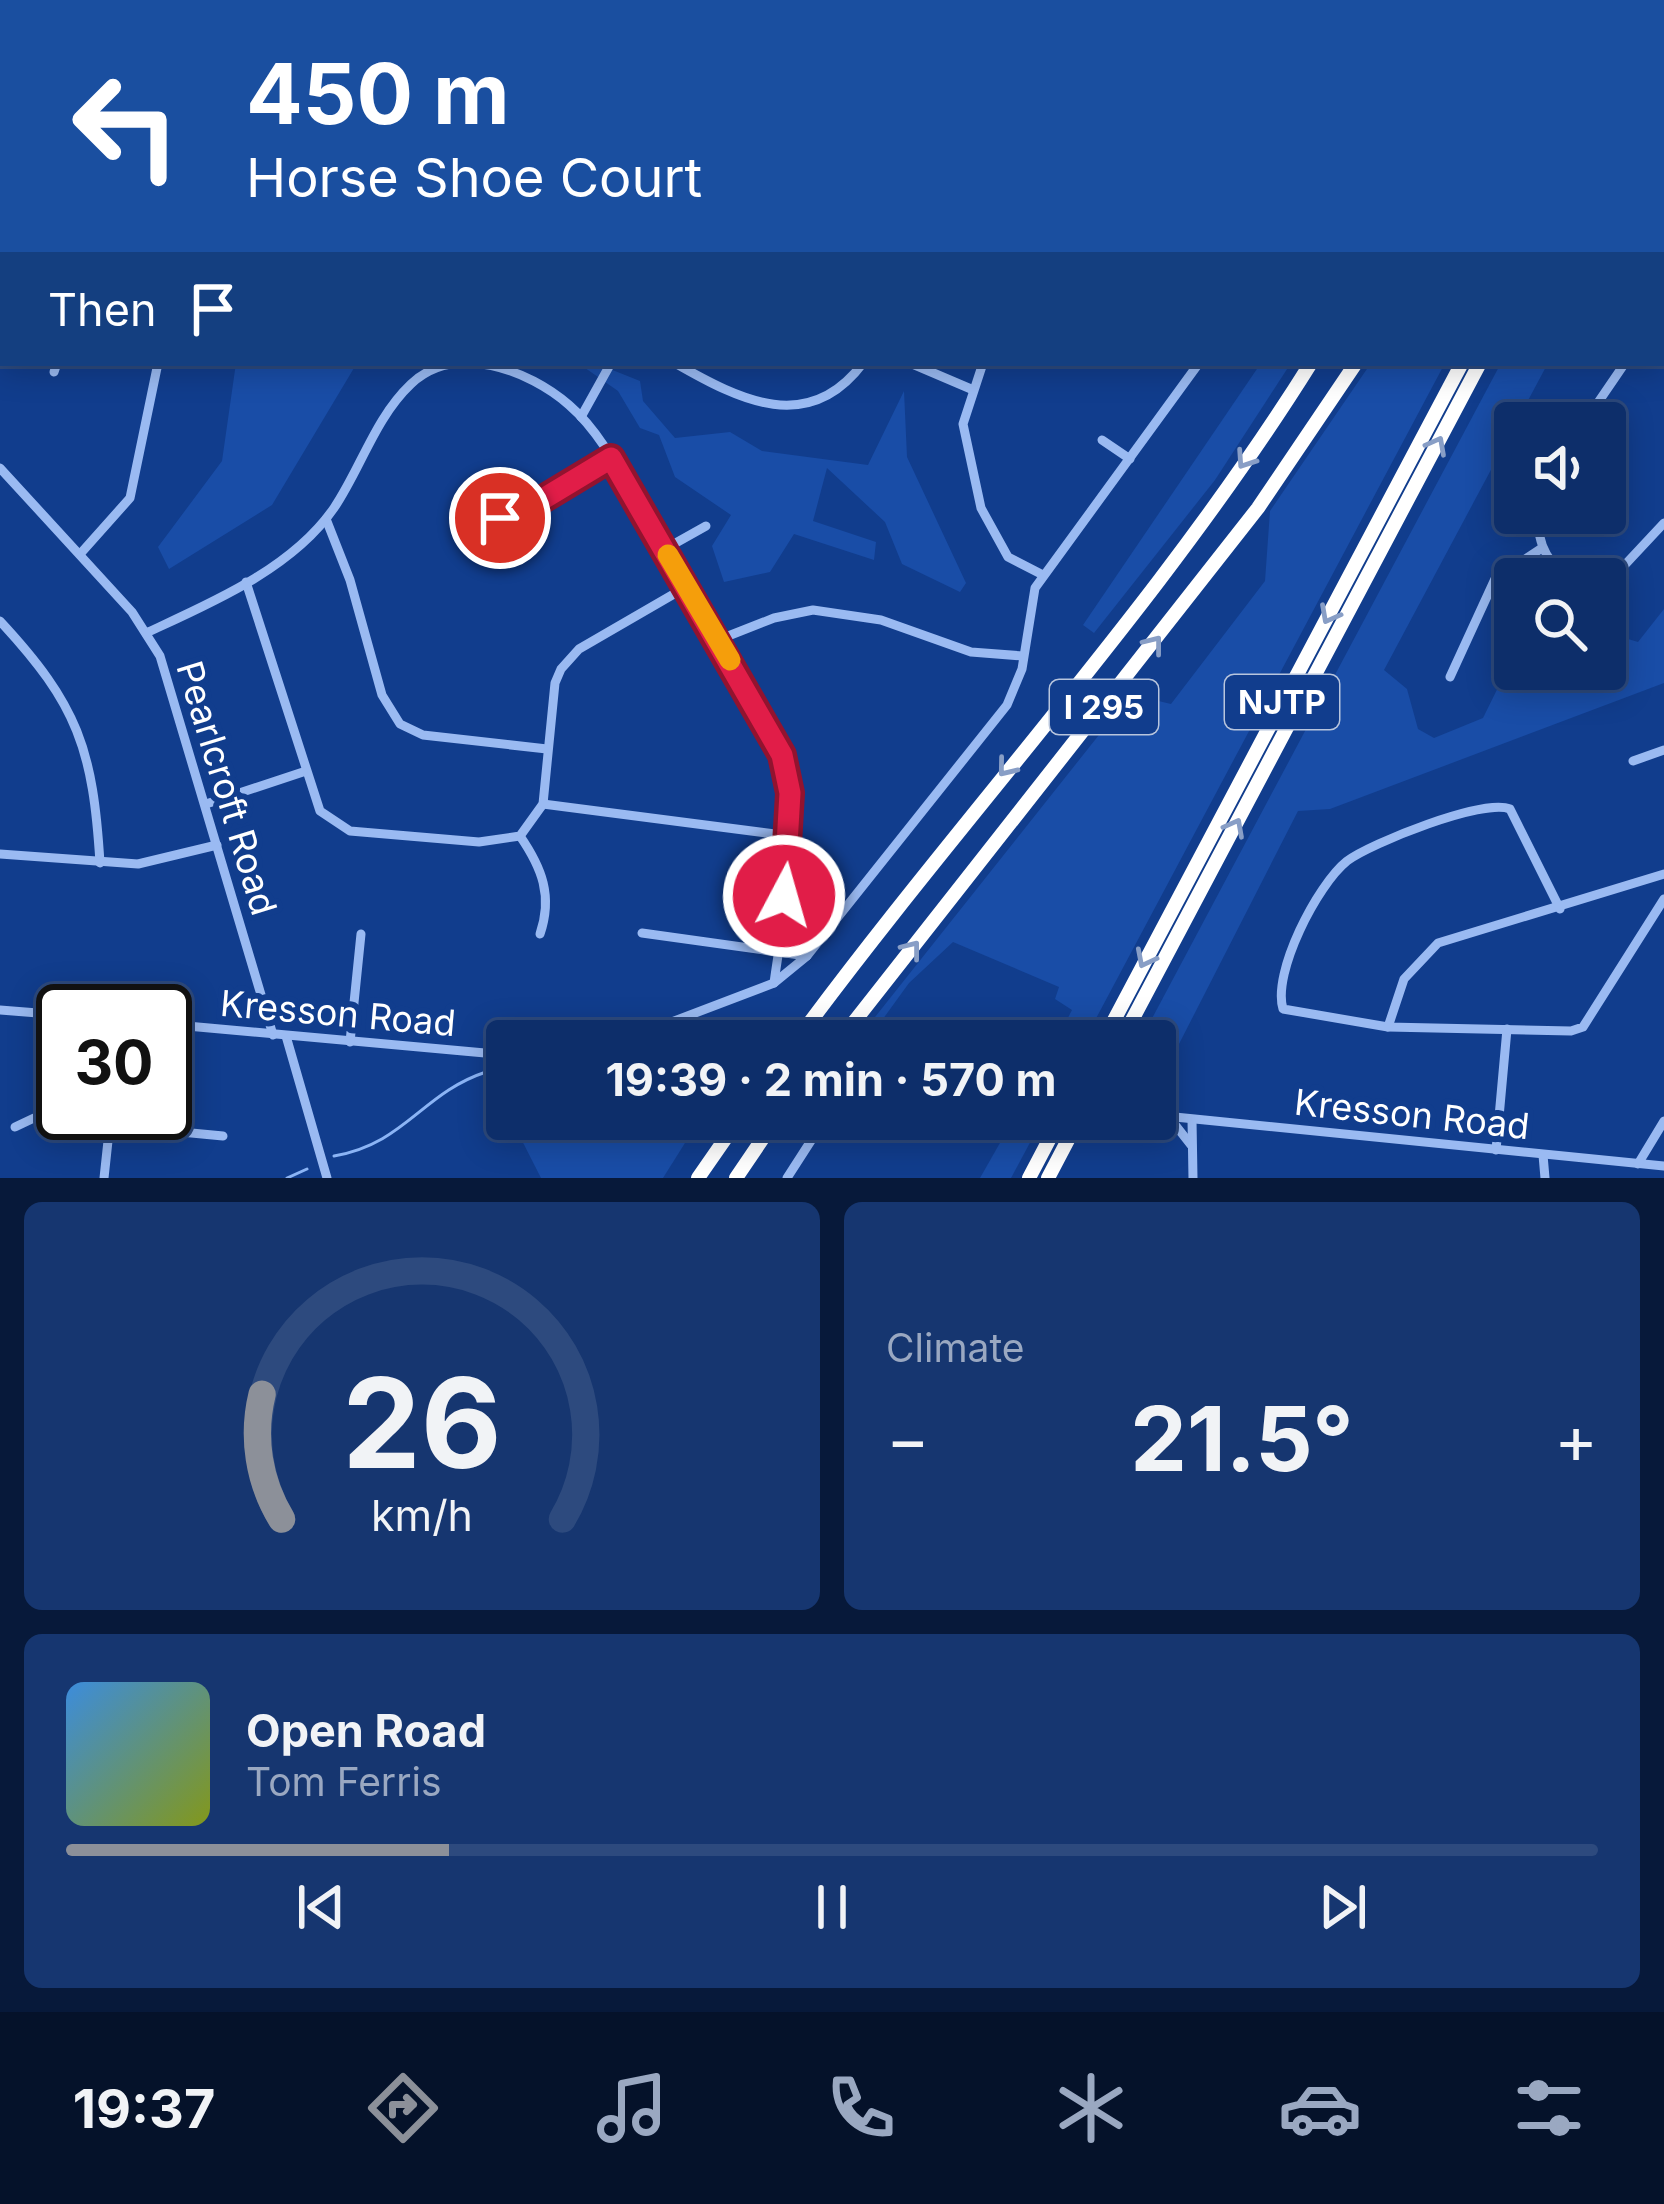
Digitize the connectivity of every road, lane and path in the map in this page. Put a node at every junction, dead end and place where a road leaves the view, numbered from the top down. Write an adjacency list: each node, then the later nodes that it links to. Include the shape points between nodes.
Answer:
1 (157, 366): 29 (street, via 130,498)
2 (464, 366): 22 (street, via 433,370 395,400)
3 (490, 366): 17 (street, via 550,391)
4 (609, 366): 17 (street)
5 (680, 366): 6 (street, via 795,407 836,395)
6 (860, 366)
7 (917, 366): 15 (street)
8 (981, 366): 15 (street)
9 (1197, 366): 20 (street)
10 (1309, 366): 63 (highway, I 295, one-way to 63, via 1168,566)
11 (1354, 366): 64 (highway, I 295, one-way to 11, via 1232,542)
12 (1460, 366): 65 (highway, NJTP, one-way to 65)
13 (1478, 366): 66 (highway, NJTP, one-way to 13)
14 (1623, 366): 16 (street)
15 (970, 389): 32 (street, via 963,424 981,508 1008,557)
16 (1598, 402)
17 (581, 417): 19 (street)
18 (1102, 440): 20 (street)
19 (611, 458): 23 (street, via 538,502); 28 (street)
20 (1130, 459): 32 (street)
21 (0, 468): 29 (street, Pearlcroft Road)
22 (326, 518): 33 (street); 40 (street, via 382,694 400,724 423,735)
23 (482, 519)
24 (1664, 523): 31 (street)
25 (706, 526): 28 (street)
26 (1540, 534): 27 (street)
27 (1542, 548): 30 (street); 39 (street, via 1495,579)
28 (664, 549): 34 (street)
29 (81, 554): 36 (street, Pearlcroft Road)
30 (1550, 558)
31 (1626, 564)
32 (1043, 575): 38 (street, via 1030,600)
33 (246, 582): 36 (street); 43 (street)
34 (686, 587): 37 (street); 40 (street, via 568,659 555,683)
35 (0, 621): 50 (street, via 74,717 91,771)
36 (146, 632): 44 (street, Pearlcroft Road, via 168,674)
37 (718, 640): 38 (street, via 813,610 880,620 970,652); 47 (street, via 782,755)
38 (1023, 656): 58 (street, via 1007,705)
39 (1450, 677)
40 (547, 749): 45 (street)
41 (1664, 750): 42 (street)
42 (1633, 761)
43 (303, 772): 44 (street); 46 (street, via 320,812 350,831 479,842)
44 (206, 804): 48 (street, Pearlcroft Road)
45 (542, 804): 46 (street); 47 (street)
46 (520, 836): 56 (street, via 543,873)
47 (790, 836): 57 (street)
48 (217, 845): 50 (street, via 166,860); 70 (street, Pearlcroft Road)
49 (0, 854): 50 (street)
50 (100, 863)
51 (1664, 874): 53 (street)
52 (1664, 899): 69 (street, via 1583,1027)
53 (1560, 909): 68 (street, via 1429,949 1404,979); 68 (street, via 1506,806 1462,812 1351,858 1303,925 1278,994 1282,1009)
54 (641, 932): 57 (street)
55 (361, 934): 72 (street)
56 (539, 934)
57 (778, 949): 58 (street); 59 (street)
58 (807, 956): 59 (street)
59 (774, 983): 62 (street)
60 (0, 1010): 61 (street)
61 (36, 1013)
62 (677, 1020)
63 (812, 1020)
64 (856, 1020)
65 (1114, 1020)
66 (1132, 1020)
67 (192, 1027): 70 (street, Kresson Road)
68 (1388, 1027): 69 (street)
69 (1507, 1029): 89 (street)
70 (273, 1035): 71 (street, Kresson Road)
71 (286, 1036): 72 (street, Kresson Road); 94 (street)
72 (350, 1042): 73 (street, Kresson Road)
73 (486, 1053)
74 (36, 1118): 78 (street)
75 (1176, 1118): 76 (street, Kresson Road)
76 (1192, 1120): 88 (street); 89 (street, Kresson Road)
77 (1664, 1121): 91 (street)
78 (15, 1127)
79 (1176, 1127): 88 (street)
80 (192, 1134): 81 (street)
81 (223, 1136)
82 (108, 1140): 93 (street)
83 (724, 1140): 95 (highway)
84 (762, 1140): 96 (highway)
85 (811, 1140): 97 (street)
86 (1049, 1140): 98 (highway)
87 (1068, 1140): 99 (highway)
88 (1192, 1149): 100 (street)
89 (1496, 1150): 90 (street, Kresson Road)
90 (1543, 1154): 91 (street, Kresson Road); 101 (street)
91 (1638, 1164): 92 (street, Kresson Road)
92 (1664, 1166)
93 (104, 1178)
94 (327, 1178)
95 (698, 1178)
96 (736, 1178)
97 (787, 1178)
98 (1030, 1178)
99 (1048, 1178)
100 (1193, 1178)
101 (1545, 1178)

